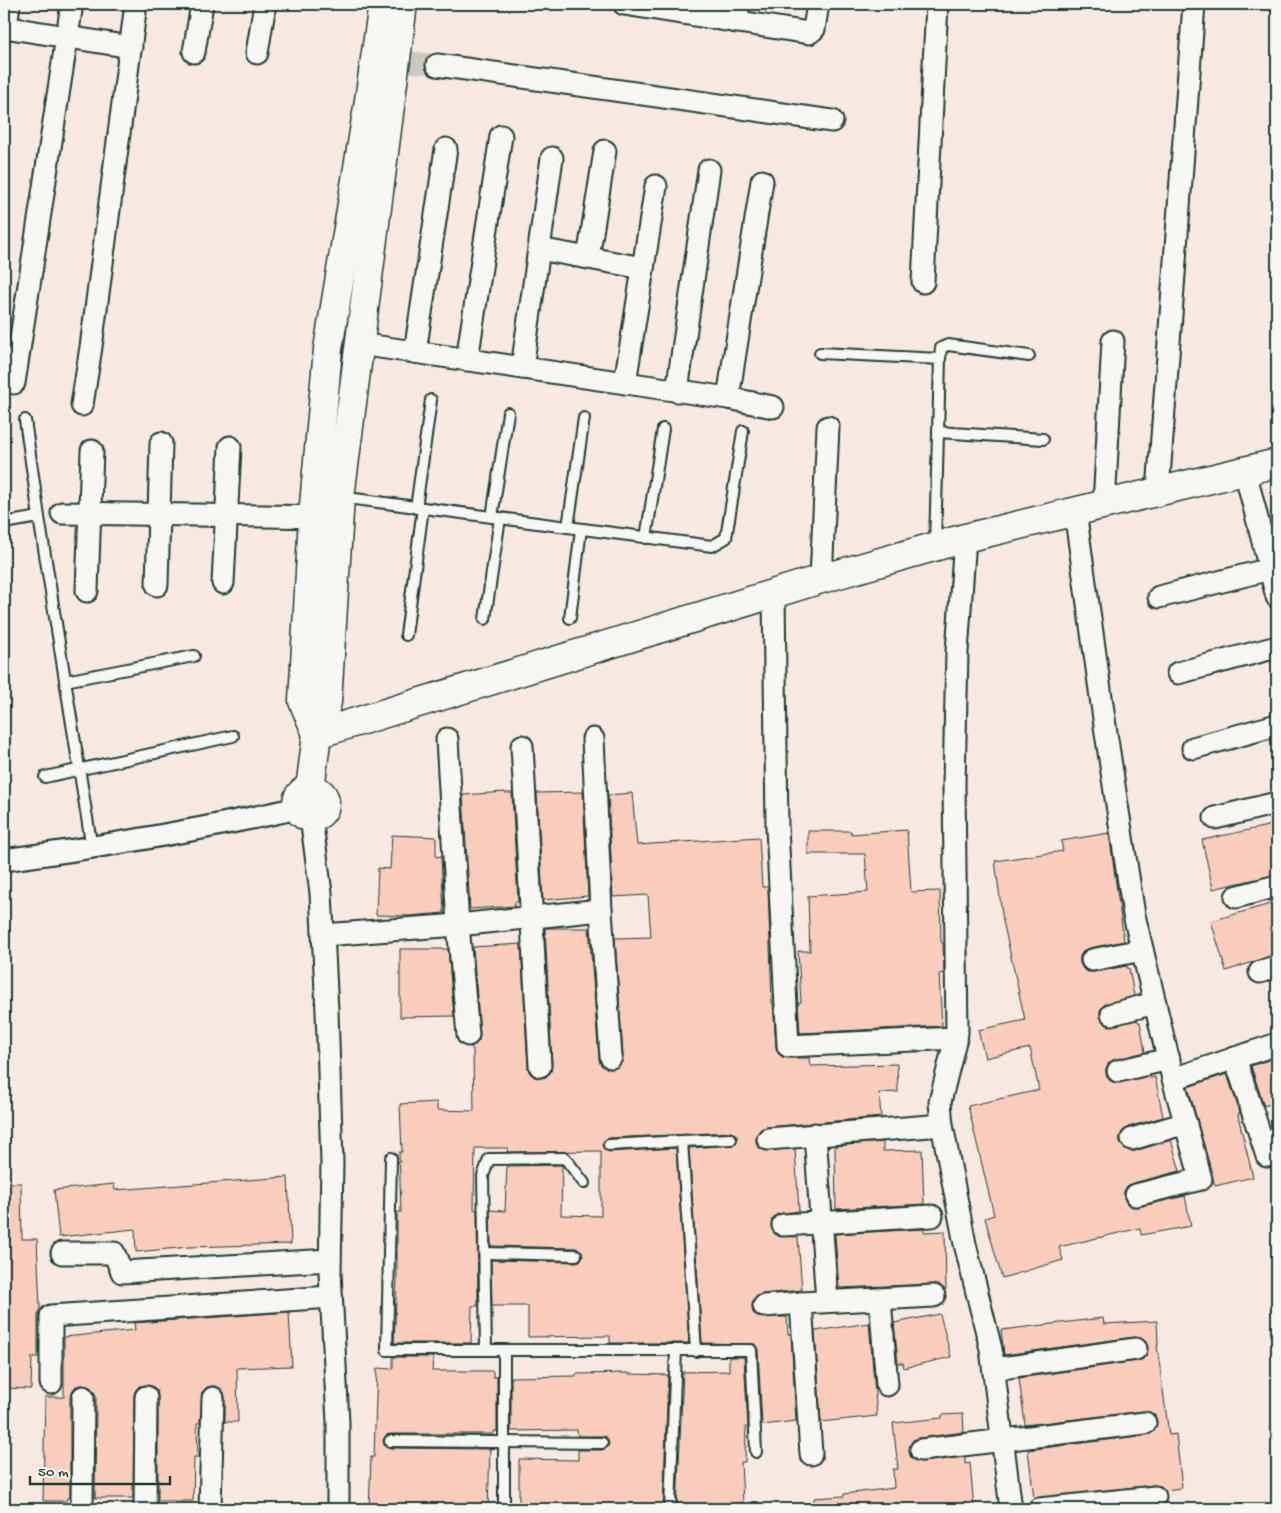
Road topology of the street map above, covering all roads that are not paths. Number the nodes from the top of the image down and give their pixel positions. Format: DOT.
graph roads {
  1 [pos="9,4"];
  2 [pos="72,4"];
  3 [pos="136,4"];
  4 [pos="202,4"];
  5 [pos="265,4"];
  6 [pos="383,4"];
  7 [pos="403,4"];
  8 [pos="624,4"];
  9 [pos="818,4"];
  10 [pos="937,4"];
  11 [pos="1194,4"];
  12 [pos="655,6"];
  13 [pos="738,13"];
  14 [pos="5,27"];
  15 [pos="66,37"];
  16 [pos="131,47"];
  17 [pos="194,52"];
  18 [pos="257,53"];
  19 [pos="394,60"];
  20 [pos="437,65"];
  21 [pos="832,121"];
  22 [pos="501,136"];
  23 [pos="446,149"];
  24 [pos="606,151"];
  25 [pos="552,158"];
  26 [pos="709,170"];
  27 [pos="762,181"];
  28 [pos="656,186"];
  29 [pos="539,249"];
  30 [pos="588,258"];
  31 [pos="643,268"];
  32 [pos="923,282"];
  33 [pos="1113,341"];
  34 [pos="359,344"];
  35 [pos="415,352"];
  36 [pos="820,353"];
  37 [pos="1029,356"];
  38 [pos="940,359"];
  39 [pos="467,360"];
  40 [pos="522,368"];
  41 [pos="14,383"];
  42 [pos="625,383"];
  43 [pos="677,391"];
  44 [pos="728,398"];
  45 [pos="431,400"];
  46 [pos="82,405"];
  47 [pos="773,406"];
  48 [pos="508,413"];
  49 [pos="584,418"];
  50 [pos="25,420"];
  51 [pos="828,427"];
  52 [pos="663,429"];
  53 [pos="743,431"];
  54 [pos="938,432"];
  55 [pos="1043,439"];
  56 [pos="161,443"];
  57 [pos="230,447"];
  58 [pos="92,451"];
  59 [pos="1277,463"];
  60 [pos="1245,471"];
  61 [pos="1158,492"];
  62 [pos="327,502"];
  63 [pos="1104,505"];
  64 [pos="420,508"];
  65 [pos="1075,511"];
  66 [pos="62,513"];
  67 [pos="91,513"];
  68 [pos="158,515"];
  69 [pos="226,515"];
  70 [pos="39,517"];
  71 [pos="496,518"];
  72 [pos="4,523"];
  73 [pos="568,527"];
  74 [pos="581,529"];
  75 [pos="1270,537"];
  76 [pos="646,538"];
  77 [pos="965,538"];
  78 [pos="935,546"];
  79 [pos="1270,569"];
  80 [pos="821,580"];
  81 [pos="223,583"];
  82 [pos="157,585"];
  83 [pos="87,591"];
  84 [pos="774,595"];
  85 [pos="1277,597"];
  86 [pos="1159,598"];
  87 [pos="570,618"];
  88 [pos="485,620"];
  89 [pos="406,635"];
  90 [pos="1277,647"];
  91 [pos="194,656"];
  92 [pos="1178,673"];
  93 [pos="65,681"];
  94 [pos="1277,725"];
  95 [pos="317,734"];
  96 [pos="233,736"];
  97 [pos="447,739"];
  98 [pos="593,739"];
  99 [pos="522,746"];
  100 [pos="1194,748"];
  101 [pos="79,769"];
  102 [pos="45,777"];
  103 [pos="1277,804"];
  104 [pos="306,805"];
  105 [pos="1215,818"];
  106 [pos="92,848"];
  107 [pos="4,860"];
  108 [pos="1277,886"];
  109 [pos="1236,897"];
  110 [pos="601,910"];
  111 [pos="533,917"];
  112 [pos="458,925"];
  113 [pos="323,935"];
  114 [pos="1142,950"];
  115 [pos="1092,960"];
  116 [pos="1155,1003"];
  117 [pos="1112,1014"];
  118 [pos="468,1035"];
  119 [pos="956,1038"];
  120 [pos="1277,1044"];
  121 [pos="612,1057"];
  122 [pos="1235,1058"];
  123 [pos="540,1066"];
  124 [pos="1171,1069"];
  125 [pos="1118,1071"];
  126 [pos="1186,1123"];
  127 [pos="942,1125"];
  128 [pos="814,1134"];
  129 [pos="731,1139"];
  130 [pos="768,1139"];
  131 [pos="1132,1139"];
  132 [pos="682,1140"];
  133 [pos="609,1146"];
  134 [pos="1267,1156"];
  135 [pos="391,1158"];
  136 [pos="584,1183"];
  137 [pos="1136,1195"];
  138 [pos="932,1216"];
  139 [pos="821,1224"];
  140 [pos="783,1225"];
  141 [pos="62,1253"];
  142 [pos="485,1253"];
  143 [pos="576,1255"];
  144 [pos="330,1260"];
  145 [pos="934,1296"];
  146 [pos="331,1297"];
  147 [pos="880,1299"];
  148 [pos="827,1301"];
  149 [pos="801,1303"];
  150 [pos="764,1306"];
  151 [pos="1136,1349"];
  152 [pos="486,1350"];
  153 [pos="504,1350"];
  154 [pos="676,1350"];
  155 [pos="696,1351"];
  156 [pos="994,1369"];
  157 [pos="51,1383"];
  158 [pos="886,1385"];
  159 [pos="83,1396"];
  160 [pos="146,1396"];
  161 [pos="213,1398"];
  162 [pos="1145,1423"];
  163 [pos="1002,1440"];
  164 [pos="390,1441"];
  165 [pos="504,1441"];
  166 [pos="602,1443"];
  167 [pos="921,1450"];
  168 [pos="756,1452"];
  169 [pos="811,1454"];
  170 [pos="1155,1497"];
  171 [pos="82,1509"];
  172 [pos="145,1509"];
  173 [pos="210,1509"];
  174 [pos="338,1509"];
  175 [pos="504,1509"];
  176 [pos="670,1509"];
  177 [pos="1011,1509"];
  178 [pos="1039,1509"];
  1 -- 14 [label="street"];
  2 -- 15 [label="street"];
  3 -- 16 [label="street"];
  4 -- 17 [label="street"];
  5 -- 18 [label="street"];
  6 -- 19 [label="street"];
  7 -- 19 [label="street"];
  8 -- 12 [label="street"];
  9 -- 13 [label="street"];
  10 -- 32 [label="street"];
  11 -- 61 [label="street"];
  12 -- 13 [label="street"];
  14 -- 15 [label="street"];
  15 -- 16 [label="street"];
  15 -- 41 [label="street"];
  16 -- 46 [label="street"];
  19 -- 34 [label="street"];
  19 -- 62 [label="street"];
  20 -- 21 [label="street"];
  22 -- 39 [label="street"];
  23 -- 35 [label="street"];
  24 -- 30 [label="street"];
  25 -- 29 [label="street"];
  26 -- 43 [label="street"];
  27 -- 44 [label="street"];
  28 -- 31 [label="street"];
  29 -- 30 [label="street"];
  29 -- 40 [label="street"];
  30 -- 31 [label="street"];
  31 -- 42 [label="street"];
  33 -- 63 [label="street"];
  34 -- 35 [label="street"];
  34 -- 62 [label="street"];
  35 -- 39 [label="street"];
  36 -- 38 [label="lane"];
  37 -- 38 [label="lane"];
  38 -- 54 [label="lane"];
  39 -- 40 [label="street"];
  40 -- 42 [label="street"];
  42 -- 43 [label="street"];
  43 -- 44 [label="street"];
  44 -- 47 [label="street"];
  45 -- 64 [label="lane"];
  48 -- 71 [label="lane"];
  49 -- 73 [label="lane"];
  50 -- 70 [label="lane"];
  51 -- 80 [label="street"];
  52 -- 76 [label="lane"];
  53 -- 76 [label="lane"];
  54 -- 55 [label="lane"];
  54 -- 78 [label="lane"];
  56 -- 68 [label="street"];
  57 -- 69 [label="street"];
  58 -- 67 [label="street"];
  59 -- 60 [label="street"];
  60 -- 61 [label="street"];
  60 -- 75 [label="street"];
  61 -- 63 [label="street"];
  62 -- 64 [label="lane"];
  62 -- 69 [label="street"];
  62 -- 95 [label="street"];
  63 -- 65 [label="street"];
  64 -- 71 [label="lane"];
  64 -- 89 [label="lane"];
  65 -- 77 [label="street"];
  65 -- 114 [label="street"];
  66 -- 67 [label="street"];
  67 -- 68 [label="street"];
  67 -- 83 [label="street"];
  68 -- 69 [label="street"];
  68 -- 82 [label="street"];
  69 -- 81 [label="street"];
  70 -- 72 [label="lane"];
  70 -- 93 [label="lane"];
  71 -- 73 [label="lane"];
  71 -- 88 [label="lane"];
  73 -- 74 [label="lane"];
  74 -- 76 [label="lane"];
  74 -- 87 [label="lane"];
  75 -- 79 [label="street"];
  77 -- 78 [label="street"];
  77 -- 119 [label="street"];
  78 -- 80 [label="street"];
  79 -- 85 [label="street"];
  79 -- 86 [label="street"];
  80 -- 84 [label="street"];
  84 -- 95 [label="street"];
  84 -- 119 [label="street"];
  90 -- 92 [label="street"];
  91 -- 93 [label="lane"];
  93 -- 101 [label="lane"];
  94 -- 100 [label="street"];
  95 -- 104 [label="street"];
  96 -- 101 [label="lane"];
  97 -- 112 [label="street"];
  98 -- 110 [label="street"];
  99 -- 111 [label="street"];
  101 -- 102 [label="lane"];
  101 -- 106 [label="lane"];
  103 -- 105 [label="street"];
  104 -- 106 [label="street"];
  104 -- 113 [label="street"];
  106 -- 107 [label="street"];
  108 -- 109 [label="street"];
  110 -- 111 [label="street"];
  110 -- 121 [label="street"];
  111 -- 112 [label="street"];
  111 -- 123 [label="street"];
  112 -- 113 [label="street"];
  112 -- 118 [label="street"];
  113 -- 144 [label="street"];
  114 -- 115 [label="street"];
  114 -- 116 [label="street"];
  116 -- 117 [label="street"];
  116 -- 124 [label="street"];
  119 -- 127 [label="street"];
  120 -- 122 [label="street"];
  122 -- 124 [label="street"];
  122 -- 134 [label="street"];
  124 -- 125 [label="street"];
  124 -- 126 [label="street"];
  126 -- 131 [label="street"];
  126 -- 137 [label="street"];
  127 -- 128 [label="street"];
  127 -- 156 [label="street"];
  128 -- 130 [label="street"];
  128 -- 139 [label="street"];
  129 -- 132 [label="lane"];
  132 -- 133 [label="lane"];
  132 -- 155 [label="lane"];
  135 -- 152 [label="lane"];
  136 -- 142 [label="lane"];
  138 -- 139 [label="street"];
  139 -- 140 [label="street"];
  139 -- 148 [label="street"];
  141 -- 144 [label="street"];
  142 -- 143 [label="lane"];
  142 -- 152 [label="lane"];
  144 -- 146 [label="street"];
  145 -- 147 [label="street"];
  146 -- 157 [label="street"];
  146 -- 174 [label="street"];
  147 -- 148 [label="street"];
  147 -- 158 [label="street"];
  148 -- 149 [label="street"];
  149 -- 150 [label="street"];
  149 -- 169 [label="street"];
  151 -- 156 [label="street"];
  152 -- 153 [label="lane"];
  153 -- 154 [label="lane"];
  153 -- 165 [label="lane"];
  154 -- 155 [label="lane"];
  154 -- 176 [label="lane"];
  155 -- 168 [label="lane"];
  156 -- 163 [label="street"];
  159 -- 171 [label="street"];
  160 -- 172 [label="street"];
  161 -- 173 [label="street"];
  162 -- 163 [label="street"];
  163 -- 167 [label="street"];
  163 -- 177 [label="street"];
  164 -- 165 [label="lane"];
  165 -- 166 [label="lane"];
  165 -- 175 [label="lane"];
  170 -- 178 [label="street"];
}
